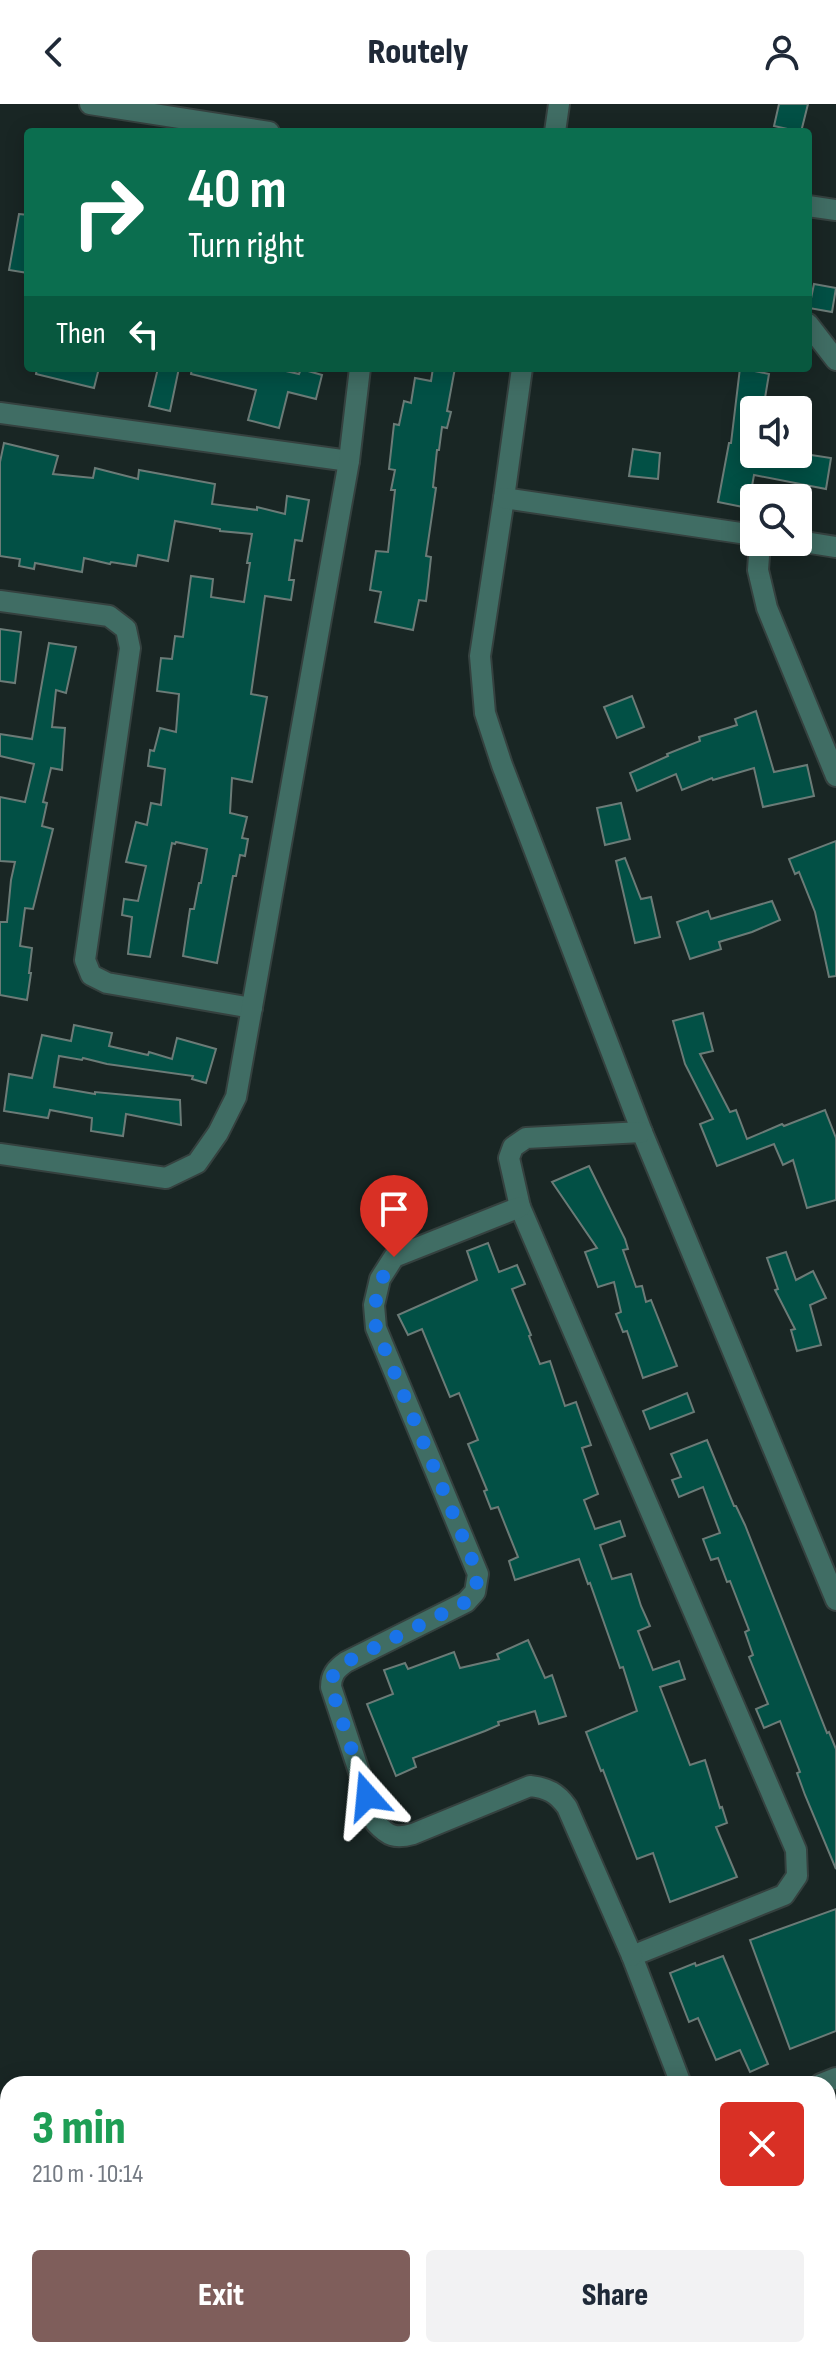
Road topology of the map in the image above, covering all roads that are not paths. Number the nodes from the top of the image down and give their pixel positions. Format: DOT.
graph roads {
  1 [pos="90,104"];
  2 [pos="559,104"];
  3 [pos="243,128"];
  4 [pos="556,128"];
  5 [pos="812,207"];
  6 [pos="836,210"];
  7 [pos="812,329"];
  8 [pos="836,360"];
  9 [pos="360,372"];
  10 [pos="521,372"];
  11 [pos="0,413"];
  12 [pos="349,461"];
  13 [pos="504,498"];
  14 [pos="740,533"];
  15 [pos="812,543"];
  16 [pos="836,547"];
  17 [pos="759,556"];
  18 [pos="0,601"];
  19 [pos="836,776"];
  20 [pos="252,1008"];
  21 [pos="642,1132"];
  22 [pos="0,1154"];
  23 [pos="520,1207"];
  24 [pos="836,1600"];
  25 [pos="632,1956"];
  26 [pos="678,2076"];
  1 -- 3 [label="street"];
  2 -- 4 [label="street"];
  5 -- 6 [label="street"];
  7 -- 8 [label="street"];
  9 -- 12 [label="street"];
  10 -- 13 [label="street"];
  11 -- 12 [label="street"];
  12 -- 20 [label="street"];
  13 -- 14 [label="street"];
  13 -- 21 [label="street"];
  15 -- 16 [label="street"];
  17 -- 19 [label="street"];
  18 -- 20 [label="street"];
  20 -- 22 [label="street"];
  21 -- 23 [label="street"];
  21 -- 24 [label="street"];
  23 -- 25 [label="street"];
  23 -- 25 [label="street"];
  25 -- 26 [label="street"];
}
